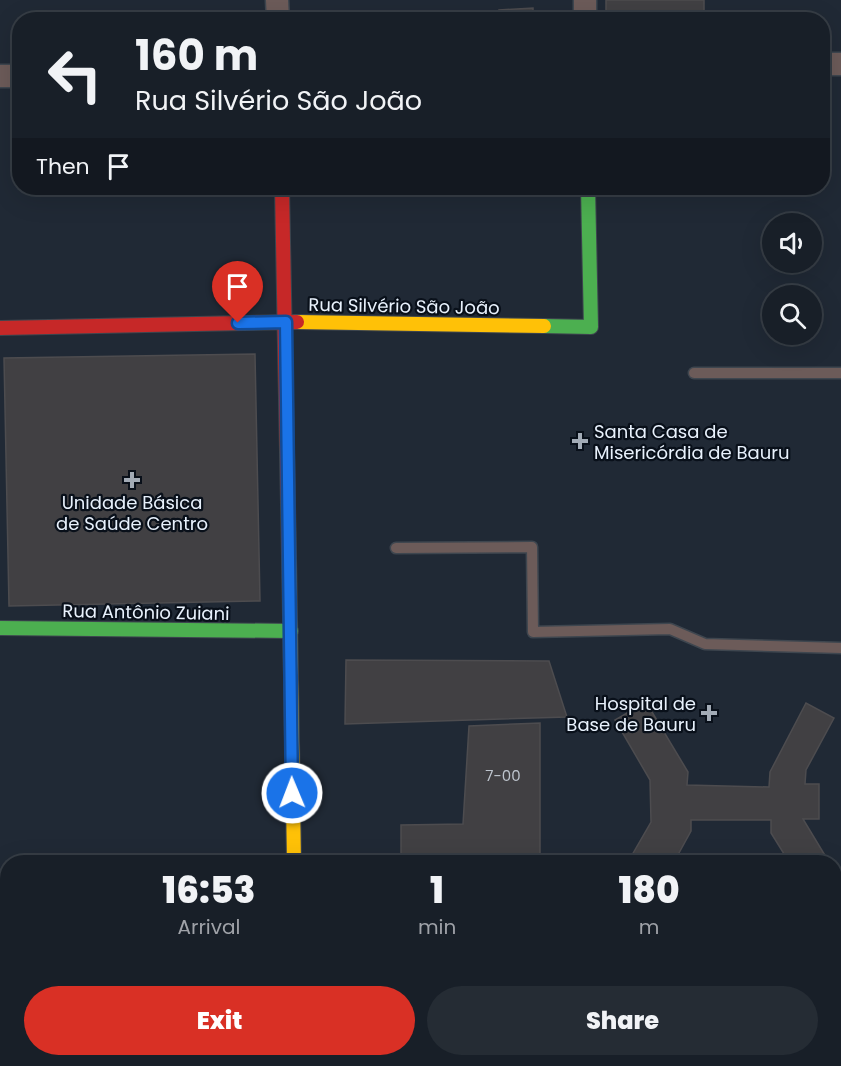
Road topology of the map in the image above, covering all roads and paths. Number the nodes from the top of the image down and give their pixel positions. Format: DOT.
graph roads {
  1 [pos="282,195"];
  2 [pos="588,195"];
  3 [pos="286,322"];
  4 [pos="0,328"];
  5 [pos="694,373"];
  6 [pos="841,373"];
  7 [pos="396,548"];
  8 [pos="0,628"];
  9 [pos="291,631"];
  10 [pos="841,648"];
  11 [pos="294,855"];
  1 -- 3 [label="street"];
  2 -- 3 [label="street, Rua Silvério São João"];
  3 -- 4 [label="street, Rua Silvério São João"];
  3 -- 9 [label="street"];
  5 -- 6 [label="lane"];
  7 -- 10 [label="lane"];
  8 -- 9 [label="street, Rua Antônio Zuiani"];
  9 -- 11 [label="street"];
}
